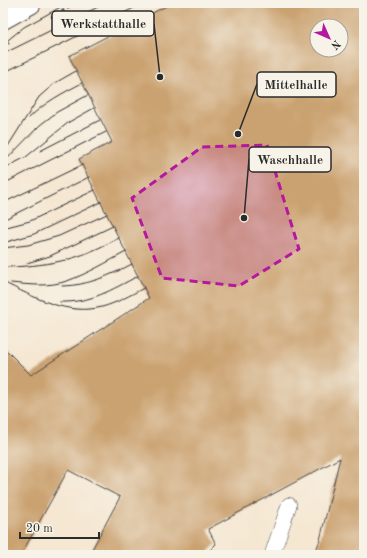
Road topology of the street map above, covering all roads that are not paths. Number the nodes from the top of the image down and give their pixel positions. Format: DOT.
graph roads {
  1 [pos="30,3"];
  2 [pos="3,18"];
  3 [pos="289,505"];
  4 [pos="272,555"];
  1 -- 2 [label="street"];
  3 -- 4 [label="lane"];
}
